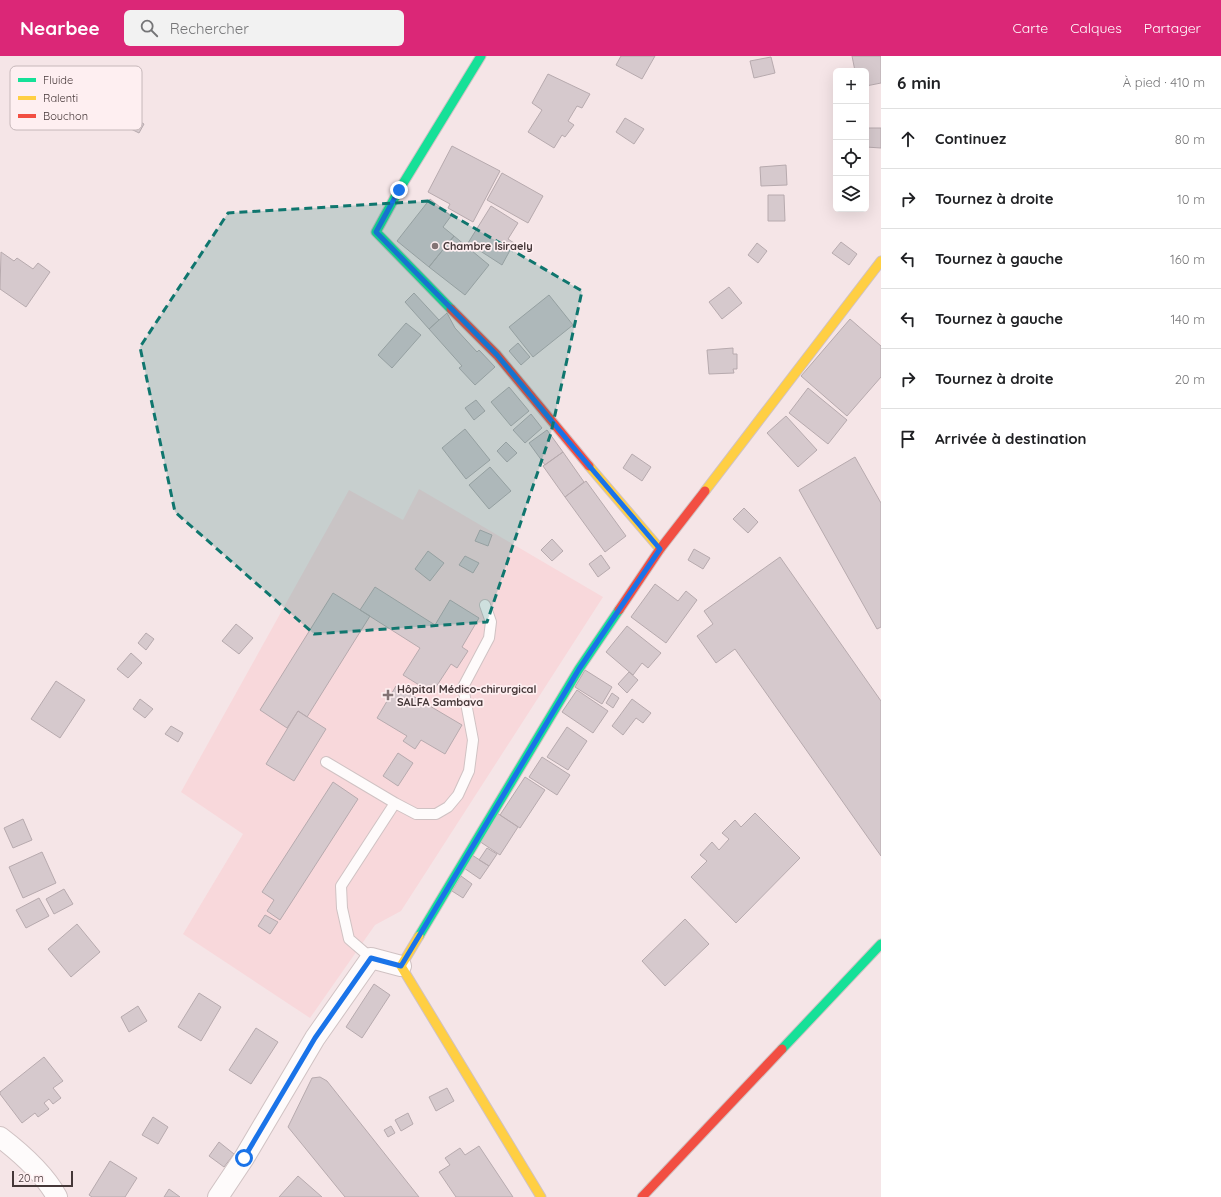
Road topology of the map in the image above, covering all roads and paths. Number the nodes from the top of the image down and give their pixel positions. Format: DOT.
graph roads {
  1 [pos="482,56"];
  2 [pos="881,261"];
  3 [pos="660,549"];
  4 [pos="486,605"];
  5 [pos="326,762"];
  6 [pos="395,803"];
  7 [pos="881,944"];
  8 [pos="371,958"];
  9 [pos="401,966"];
  10 [pos="0,1136"];
  11 [pos="57,1197"];
  12 [pos="218,1197"];
  13 [pos="540,1197"];
  14 [pos="642,1197"];
  1 -- 3 [label="street"];
  2 -- 3 [label="street"];
  3 -- 9 [label="street"];
  4 -- 6 [label="lane"];
  5 -- 6 [label="lane"];
  6 -- 8 [label="lane"];
  7 -- 14 [label="street"];
  8 -- 9 [label="street"];
  8 -- 12 [label="street"];
  9 -- 13 [label="street"];
  10 -- 11 [label="street"];
}
